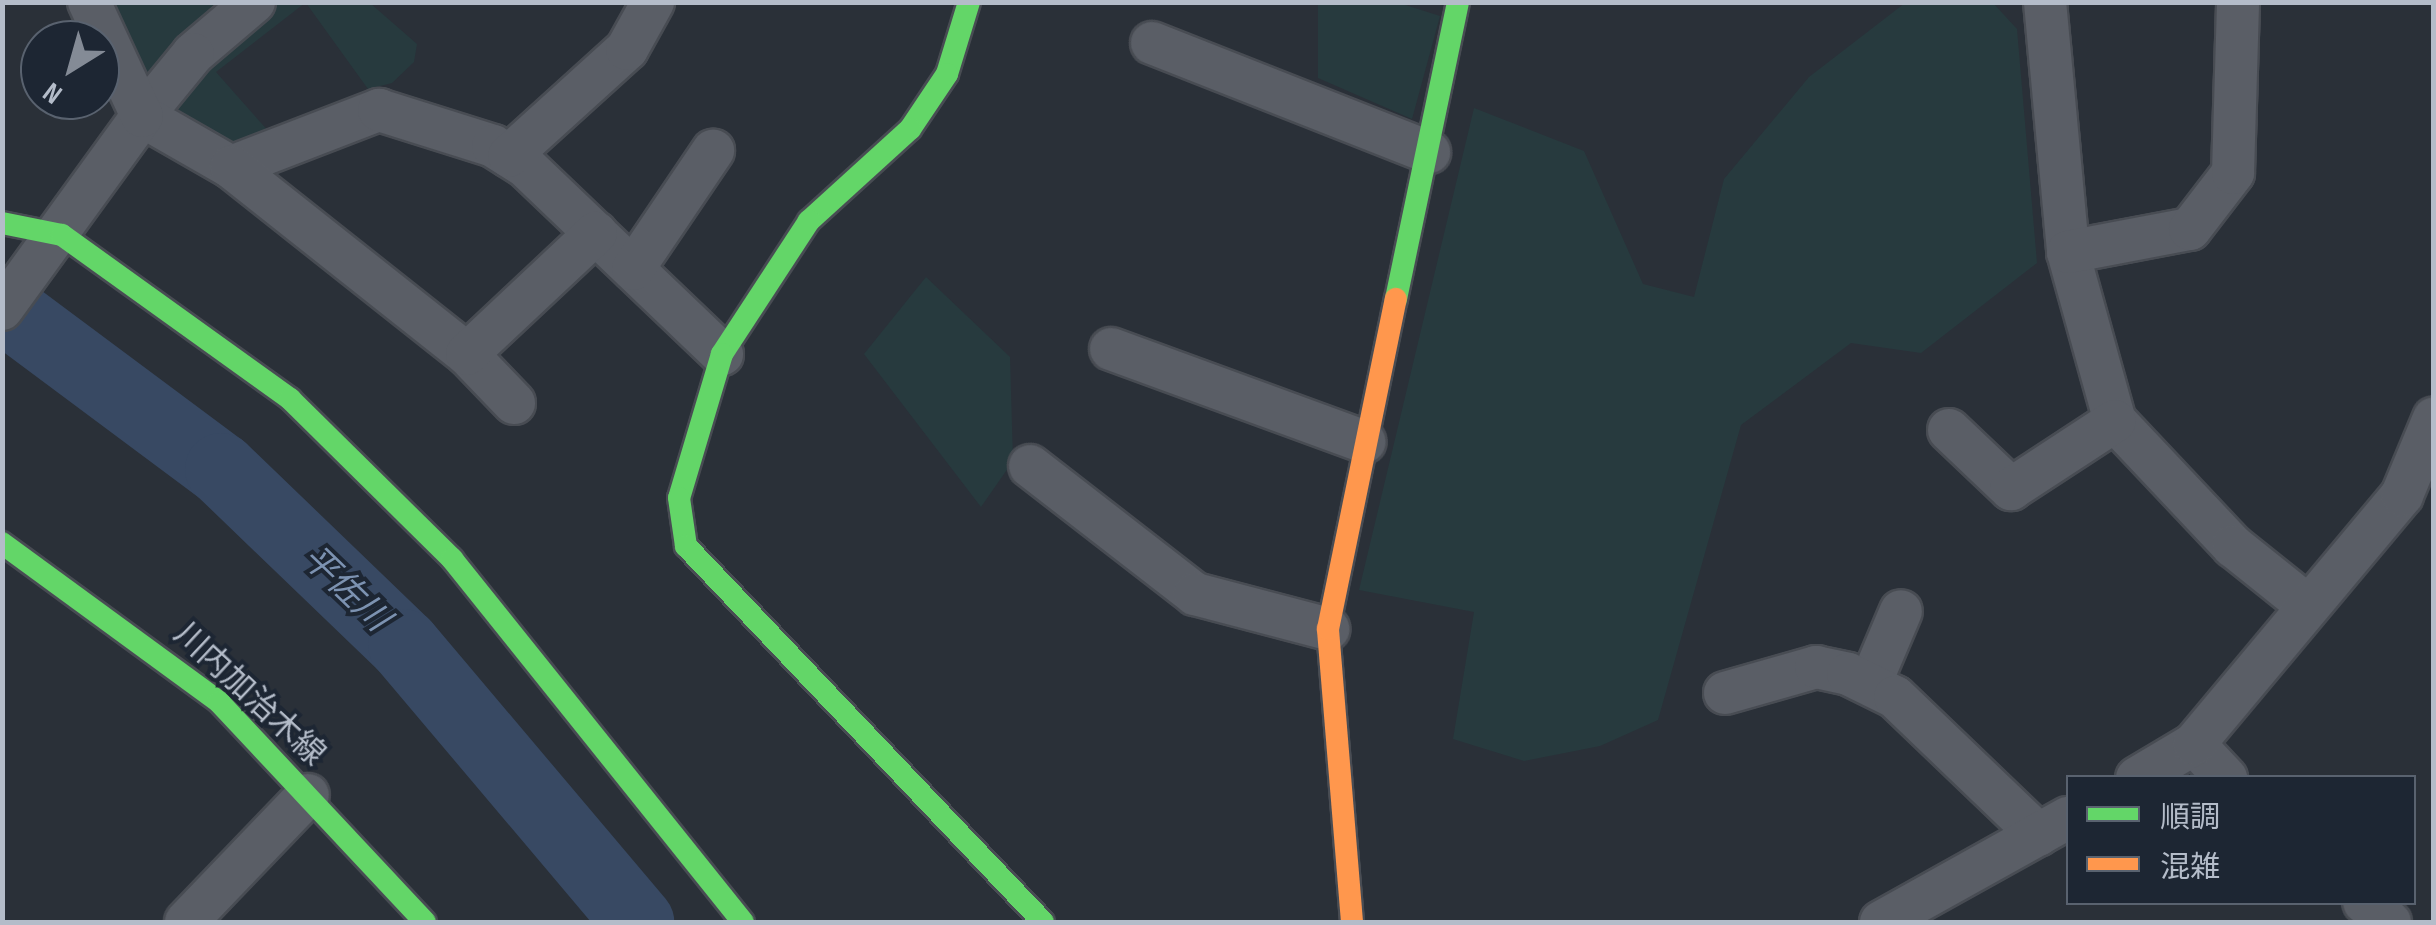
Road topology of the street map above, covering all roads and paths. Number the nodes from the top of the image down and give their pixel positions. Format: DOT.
graph roads {
  1 [pos="89,2"];
  2 [pos="254,2"];
  3 [pos="653,2"];
  4 [pos="969,2"];
  5 [pos="1458,2"];
  6 [pos="2044,2"];
  7 [pos="2238,2"];
  8 [pos="1152,43"];
  9 [pos="142,116"];
  10 [pos="713,151"];
  11 [pos="1429,152"];
  12 [pos="510,156"];
  13 [pos="231,167"];
  14 [pos="2,223"];
  15 [pos="596,234"];
  16 [pos="55,245"];
  17 [pos="2068,252"];
  18 [pos="633,269"];
  19 [pos="2,309"];
  20 [pos="1111,349"];
  21 [pos="468,354"];
  22 [pos="722,354"];
  23 [pos="514,403"];
  24 [pos="2434,418"];
  25 [pos="2115,421"];
  26 [pos="1949,430"];
  27 [pos="1365,442"];
  28 [pos="1030,466"];
  29 [pos="2,543"];
  30 [pos="2308,606"];
  31 [pos="1901,611"];
  32 [pos="1328,629"];
  33 [pos="1870,684"];
  34 [pos="1726,693"];
  35 [pos="2194,744"];
  36 [pos="2142,775"];
  37 [pos="2223,775"];
  38 [pos="308,795"];
  39 [pos="2054,826"];
  40 [pos="2368,905"];
  41 [pos="186,922"];
  42 [pos="425,922"];
  43 [pos="743,922"];
  44 [pos="1043,922"];
  45 [pos="1352,922"];
  46 [pos="1882,922"];
  47 [pos="2390,922"];
  1 -- 9 [label="street"];
  2 -- 9 [label="street"];
  3 -- 12 [label="street"];
  4 -- 22 [label="street"];
  5 -- 11 [label="street"];
  6 -- 17 [label="street"];
  7 -- 17 [label="street"];
  8 -- 11 [label="street"];
  9 -- 13 [label="street"];
  9 -- 16 [label="street"];
  10 -- 18 [label="street"];
  11 -- 27 [label="street"];
  12 -- 13 [label="street"];
  12 -- 15 [label="street"];
  13 -- 21 [label="street"];
  14 -- 16 [label="street"];
  15 -- 18 [label="street"];
  15 -- 21 [label="street"];
  16 -- 19 [label="street"];
  16 -- 43 [label="street"];
  17 -- 25 [label="street"];
  18 -- 22 [label="street"];
  20 -- 27 [label="street"];
  21 -- 23 [label="street"];
  22 -- 44 [label="street"];
  24 -- 30 [label="street"];
  25 -- 26 [label="street"];
  25 -- 30 [label="street"];
  27 -- 32 [label="street"];
  28 -- 32 [label="street"];
  29 -- 38 [label="street, 川内加治木線"];
  30 -- 35 [label="street"];
  31 -- 33 [label="street"];
  32 -- 45 [label="street"];
  33 -- 34 [label="street"];
  33 -- 39 [label="street"];
  35 -- 36 [label="street"];
  35 -- 37 [label="street"];
  38 -- 41 [label="street"];
  38 -- 42 [label="street, 川内加治木線"];
  39 -- 46 [label="street"];
  40 -- 47 [label="street"];
}
